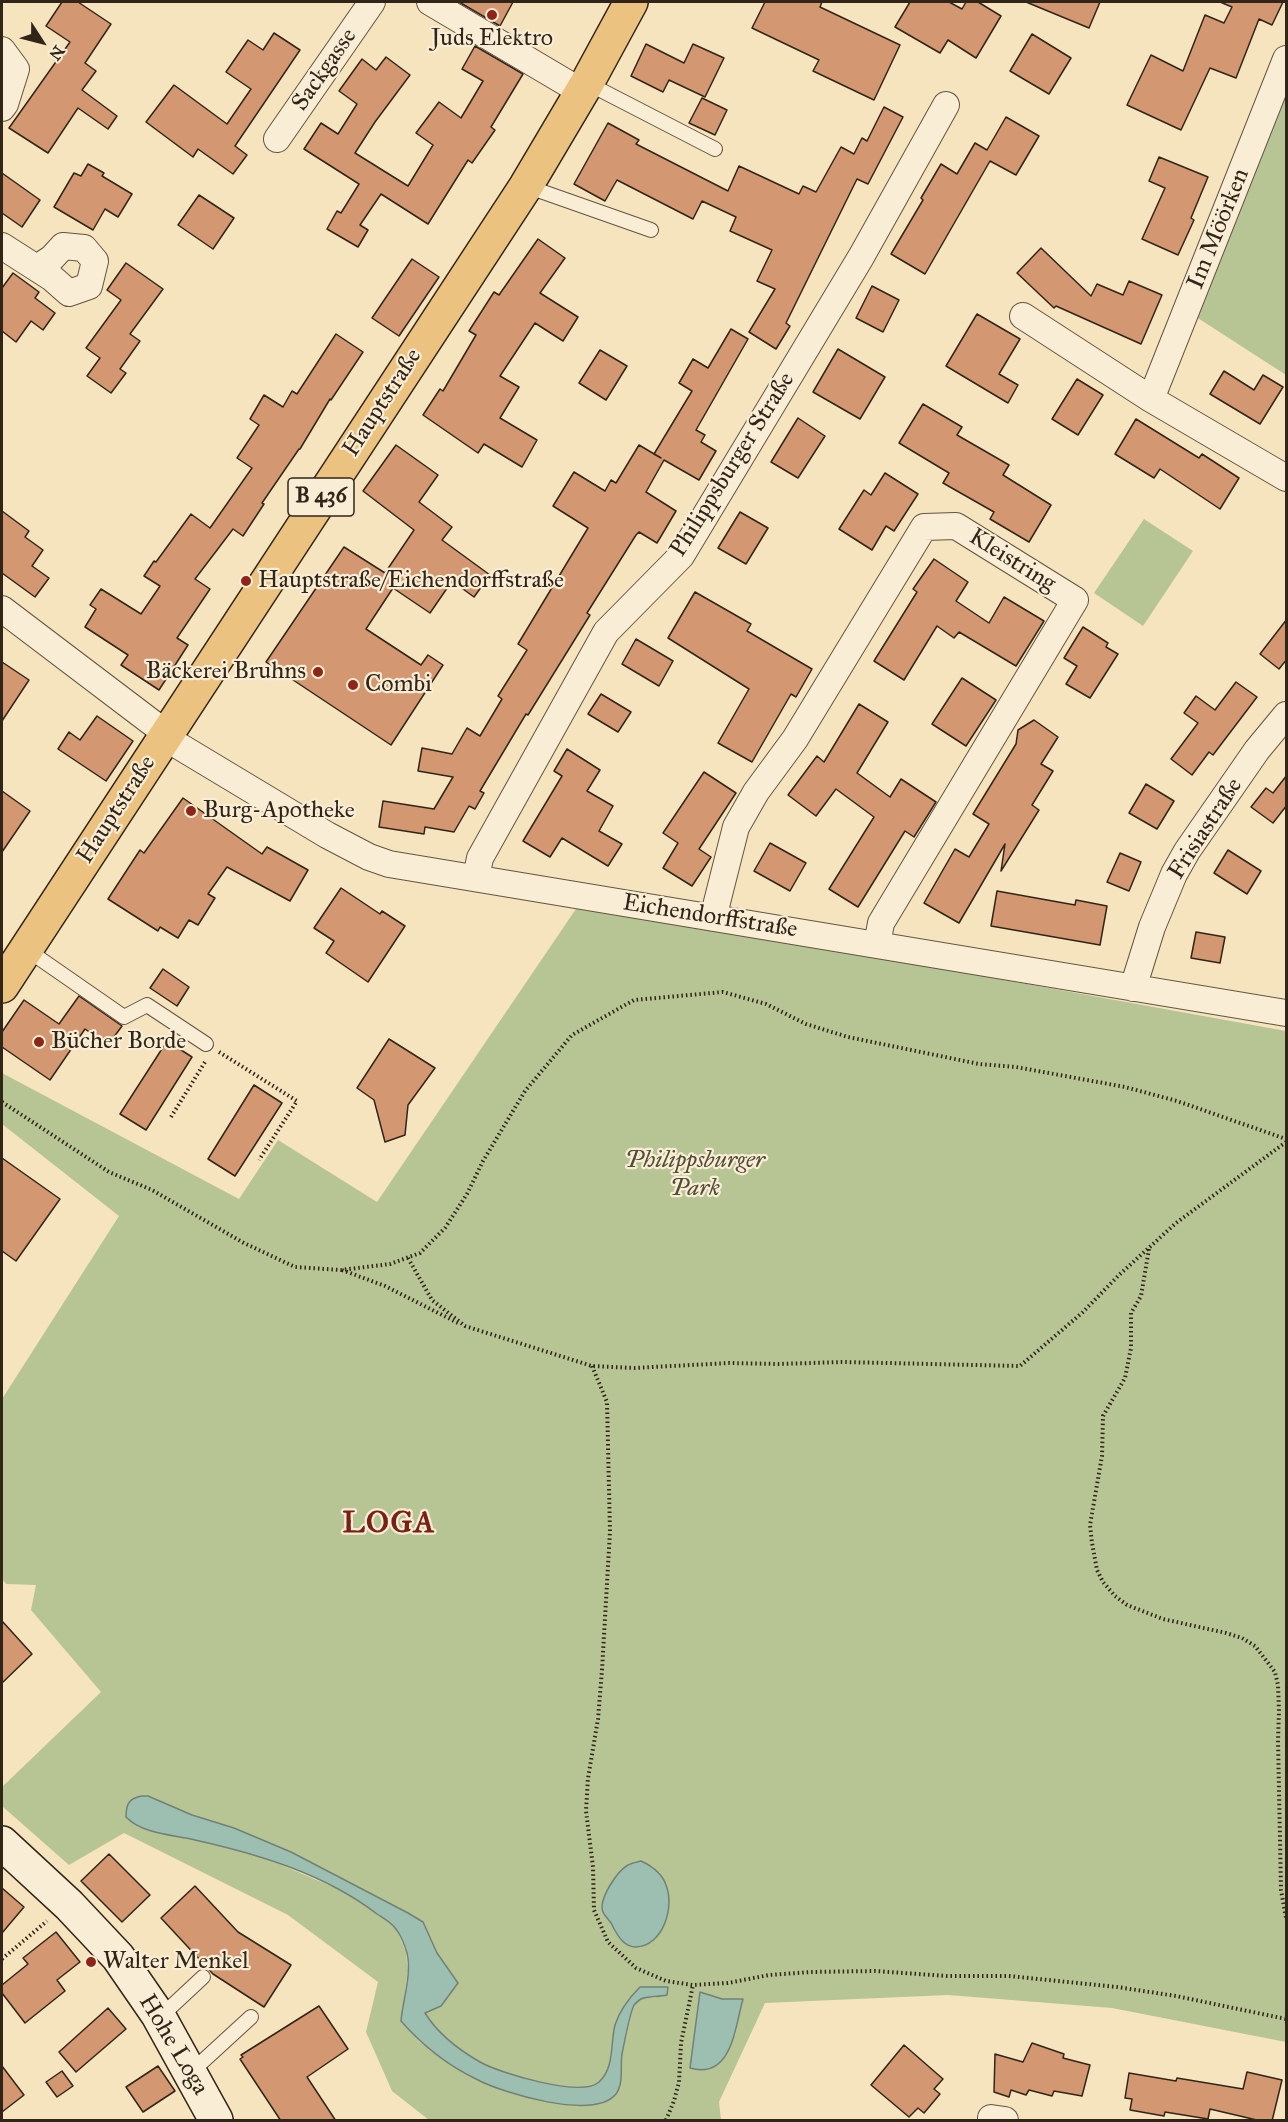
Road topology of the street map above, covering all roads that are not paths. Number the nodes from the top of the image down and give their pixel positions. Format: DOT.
graph roads {
  1 [pos="372,2"];
  2 [pos="430,2"];
  3 [pos="631,2"];
  4 [pos="2,50"];
  5 [pos="1287,59"];
  6 [pos="584,88"];
  7 [pos="946,105"];
  8 [pos="2,108"];
  9 [pos="277,139"];
  10 [pos="715,149"];
  11 [pos="526,186"];
  12 [pos="651,230"];
  13 [pos="2,246"];
  14 [pos="37,268"];
  15 [pos="1023,316"];
  16 [pos="1151,399"];
  17 [pos="1287,478"];
  18 [pos="2,609"];
  19 [pos="1287,715"];
  20 [pos="164,737"];
  21 [pos="476,878"];
  22 [pos="713,918"];
  23 [pos="877,945"];
  24 [pos="26,949"];
  25 [pos="2,986"];
  26 [pos="1133,988"];
  27 [pos="1287,1013"];
  28 [pos="209,1046"];
  29 [pos="2,1843"];
  30 [pos="203,1977"];
  31 [pos="251,2017"];
  32 [pos="159,2018"];
  33 [pos="190,2072"];
  34 [pos="216,2121"];
  1 -- 9 [label="street, Sackgasse"];
  2 -- 6 [label="street"];
  3 -- 6 [label="main road, Hauptstraße / B 436"];
  4 -- 8 [label="street"];
  5 -- 16 [label="street, Im Möörken"];
  6 -- 10 [label="lane"];
  6 -- 11 [label="main road, Hauptstraße / B 436"];
  7 -- 21 [label="street, Philippsburger Straße"];
  11 -- 12 [label="lane"];
  11 -- 20 [label="main road, Hauptstraße / B 436"];
  13 -- 14 [label="street"];
  15 -- 16 [label="street"];
  16 -- 17 [label="street"];
  18 -- 20 [label="street, Eichendorffstraße"];
  19 -- 26 [label="street, Frisiastraße"];
  20 -- 21 [label="street, Eichendorffstraße"];
  20 -- 24 [label="main road, Hauptstraße / B 436"];
  21 -- 22 [label="street, Eichendorffstraße"];
  22 -- 23 [label="street, Eichendorffstraße"];
  22 -- 23 [label="street, Kleistring"];
  23 -- 26 [label="street, Eichendorffstraße"];
  24 -- 25 [label="main road, Hauptstraße / B 436"];
  24 -- 28 [label="lane"];
  26 -- 27 [label="street, Eichendorffstraße"];
  29 -- 32 [label="street, Hohe Loga"];
  30 -- 32 [label="lane"];
  31 -- 33 [label="lane"];
  32 -- 33 [label="street, Hohe Loga"];
  33 -- 34 [label="street, Hohe Loga"];
}
